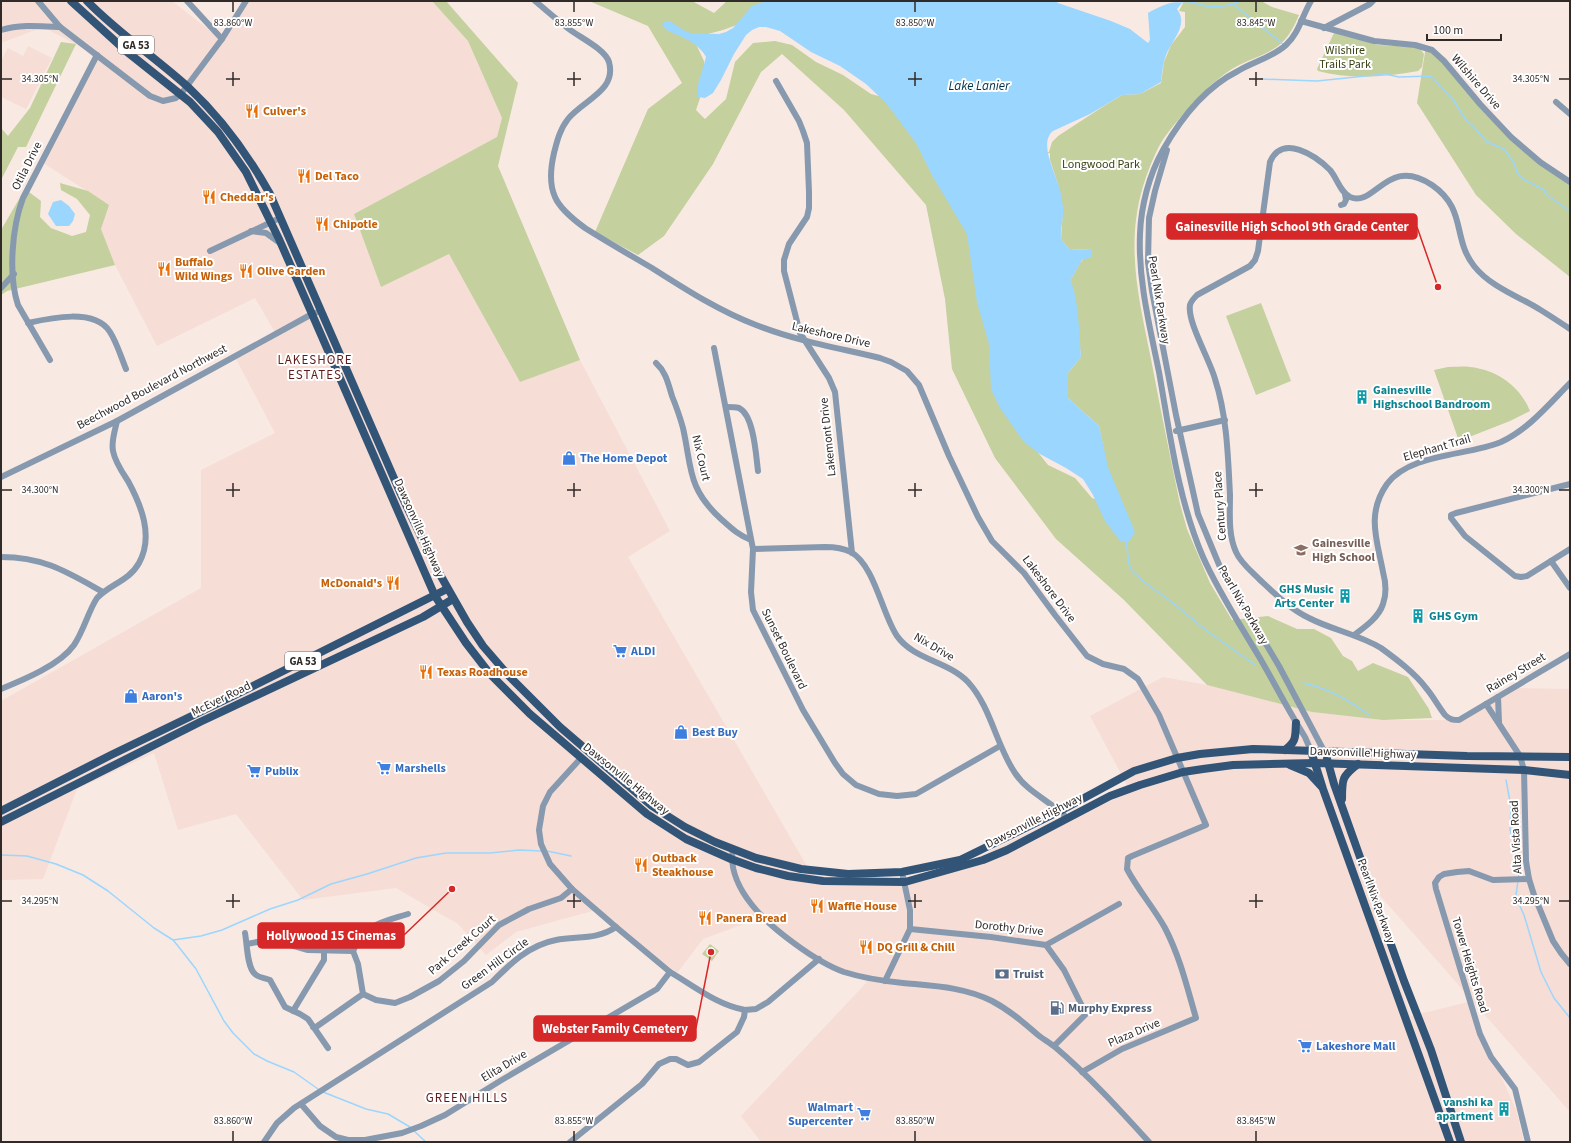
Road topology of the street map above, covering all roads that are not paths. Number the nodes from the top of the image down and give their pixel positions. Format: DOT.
graph roads {
  1 [pos="38,1"];
  2 [pos="72,1"];
  3 [pos="87,1"];
  4 [pos="188,1"];
  5 [pos="246,1"];
  6 [pos="535,1"];
  7 [pos="1311,1"];
  8 [pos="1373,1"];
  9 [pos="1301,21"];
  10 [pos="60,27"];
  11 [pos="1324,28"];
  12 [pos="1,30"];
  13 [pos="222,39"];
  14 [pos="97,55"];
  15 [pos="776,81"];
  16 [pos="188,87"];
  17 [pos="181,94"];
  18 [pos="1556,102"];
  19 [pos="1570,114"];
  20 [pos="1170,139"];
  21 [pos="1570,182"];
  22 [pos="1346,194"];
  23 [pos="1341,205"];
  24 [pos="280,218"];
  25 [pos="270,222"];
  26 [pos="250,231"];
  27 [pos="281,244"];
  28 [pos="210,251"];
  29 [pos="14,274"];
  30 [pos="1,288"];
  31 [pos="321,310"];
  32 [pos="312,314"];
  33 [pos="28,323"];
  34 [pos="1570,329"];
  35 [pos="804,340"];
  36 [pos="714,348"];
  37 [pos="50,360"];
  38 [pos="656,363"];
  39 [pos="126,370"];
  40 [pos="1570,383"];
  41 [pos="363,404"];
  42 [pos="726,407"];
  43 [pos="353,409"];
  44 [pos="1225,420"];
  45 [pos="117,421"];
  46 [pos="1179,429"];
  47 [pos="1170,433"];
  48 [pos="758,471"];
  49 [pos="1,477"];
  50 [pos="1570,484"];
  51 [pos="751,540"];
  52 [pos="753,549"];
  53 [pos="1570,549"];
  54 [pos="852,553"];
  55 [pos="1,557"];
  56 [pos="1551,561"];
  57 [pos="1570,588"];
  58 [pos="447,589"];
  59 [pos="103,592"];
  60 [pos="435,596"];
  61 [pos="453,599"];
  62 [pos="441,606"];
  63 [pos="1354,635"];
  64 [pos="1570,654"];
  65 [pos="314,656"];
  66 [pos="1,689"];
  67 [pos="258,694"];
  68 [pos="1498,697"];
  69 [pos="1486,704"];
  70 [pos="1296,723"];
  71 [pos="1499,724"];
  72 [pos="1000,746"];
  73 [pos="1285,750"];
  74 [pos="1311,751"];
  75 [pos="1324,751"];
  76 [pos="1520,756"];
  77 [pos="1570,757"];
  78 [pos="581,758"];
  79 [pos="1177,758"];
  80 [pos="1285,763"];
  81 [pos="1316,763"];
  82 [pos="1329,764"];
  83 [pos="1358,764"];
  84 [pos="1524,770"];
  85 [pos="1183,772"];
  86 [pos="1570,774"];
  87 [pos="1323,789"];
  88 [pos="1342,806"];
  89 [pos="1,811"];
  90 [pos="1060,811"];
  91 [pos="1067,818"];
  92 [pos="1,822"];
  93 [pos="733,850"];
  94 [pos="731,859"];
  95 [pos="902,872"];
  96 [pos="1529,879"];
  97 [pos="905,882"];
  98 [pos="572,889"];
  99 [pos="1119,904"];
  100 [pos="408,914"];
  101 [pos="616,928"];
  102 [pos="910,929"];
  103 [pos="246,933"];
  104 [pos="247,944"];
  105 [pos="1046,945"];
  106 [pos="324,951"];
  107 [pos="352,951"];
  108 [pos="819,959"];
  109 [pos="1570,964"];
  110 [pos="670,972"];
  111 [pos="885,981"];
  112 [pos="364,994"];
  113 [pos="746,1010"];
  114 [pos="293,1011"];
  115 [pos="1196,1018"];
  116 [pos="313,1027"];
  117 [pos="1054,1046"];
  118 [pos="328,1048"];
  119 [pos="1082,1072"];
  120 [pos="301,1104"];
  121 [pos="264,1142"];
  122 [pos="570,1142"];
  123 [pos="1148,1142"];
  124 [pos="1450,1142"];
  125 [pos="1461,1142"];
  126 [pos="1528,1142"];
  1 -- 10 [label="street"];
  2 -- 17 [label="main road, Dawsonville Highway / GA 53"];
  3 -- 16 [label="main road, GA 53"];
  4 -- 13 [label="street"];
  5 -- 13 [label="street"];
  6 -- 35 [label="street, Lakeshore Drive"];
  7 -- 9 [label="street"];
  8 -- 11 [label="street"];
  9 -- 11 [label="street, Wilshire Drive"];
  9 -- 20 [label="street"];
  10 -- 12 [label="street"];
  10 -- 14 [label="street"];
  11 -- 21 [label="street, Wilshire Drive"];
  13 -- 16 [label="street"];
  14 -- 17 [label="street"];
  14 -- 29 [label="street, Otila Drive"];
  15 -- 35 [label="street, Lakemont Drive"];
  16 -- 17 [label="street"];
  16 -- 24 [label="main road, Dawsonville Highway / GA 53"];
  17 -- 25 [label="main road, Dawsonville Highway / GA 53"];
  18 -- 19 [label="street"];
  20 -- 46 [label="street, Pearl Nix Parkway"];
  20 -- 47 [label="street, Pearl Nix Parkway"];
  22 -- 23 [label="street"];
  22 -- 34 [label="street"];
  22 -- 44 [label="street, Century Place"];
  24 -- 25 [label="street"];
  24 -- 31 [label="main road, Dawsonville Highway / GA 53"];
  25 -- 26 [label="street"];
  25 -- 27 [label="main road, Dawsonville Highway / GA 53"];
  26 -- 27 [label="street"];
  26 -- 28 [label="street"];
  27 -- 32 [label="main road, Dawsonville Highway / GA 53"];
  29 -- 30 [label="street"];
  29 -- 33 [label="street, Otila Drive"];
  31 -- 32 [label="street, Beechwood Boulevard Northwest"];
  31 -- 41 [label="main road, Dawsonville Highway / GA 53"];
  32 -- 43 [label="main road, Dawsonville Highway / GA 53"];
  32 -- 45 [label="street, Beechwood Boulevard Northwest"];
  33 -- 37 [label="street, Otila Drive"];
  33 -- 39 [label="street"];
  35 -- 54 [label="street, Lakemont Drive"];
  35 -- 79 [label="street, Lakeshore Drive"];
  36 -- 42 [label="street, Sunset Boulevard"];
  38 -- 51 [label="street, Nix Court"];
  40 -- 63 [label="street, Elephant Trail"];
  41 -- 43 [label="main road"];
  41 -- 58 [label="main road, Dawsonville Highway / GA 53"];
  42 -- 48 [label="street"];
  42 -- 51 [label="street, Sunset Boulevard"];
  43 -- 60 [label="main road, Dawsonville Highway / GA 53"];
  44 -- 46 [label="street"];
  44 -- 63 [label="street, Century Place"];
  45 -- 49 [label="street, Beechwood Boulevard Northwest"];
  45 -- 59 [label="street"];
  46 -- 47 [label="street"];
  46 -- 75 [label="street, Pearl Nix Parkway"];
  47 -- 70 [label="street, Pearl Nix Parkway"];
  50 -- 56 [label="street"];
  51 -- 52 [label="street, Sunset Boulevard"];
  52 -- 54 [label="street"];
  52 -- 72 [label="street, Sunset Boulevard"];
  53 -- 56 [label="street"];
  54 -- 72 [label="street, Nix Drive"];
  55 -- 59 [label="street"];
  56 -- 57 [label="street"];
  58 -- 60 [label="main road, McEver Road"];
  58 -- 61 [label="main road, Dawsonville Highway / GA 53"];
  59 -- 66 [label="street"];
  60 -- 62 [label="main road, Dawsonville Highway"];
  60 -- 65 [label="main road, McEver Road / GA 53"];
  61 -- 62 [label="main road, McEver Road / GA 53"];
  61 -- 93 [label="main road, Dawsonville Highway"];
  62 -- 67 [label="main road, McEver Road / GA 53"];
  62 -- 78 [label="main road, Dawsonville Highway"];
  63 -- 69 [label="street, Century Place"];
  64 -- 68 [label="street, Rainey Street"];
  65 -- 67 [label="main road"];
  65 -- 89 [label="main road, McEver Road / GA 53"];
  67 -- 92 [label="main road, McEver Road / GA 53"];
  68 -- 69 [label="street, Rainey Street"];
  68 -- 71 [label="street"];
  69 -- 71 [label="street, Rainey Street"];
  70 -- 73 [label="main road"];
  70 -- 74 [label="street, Pearl Nix Parkway"];
  71 -- 76 [label="street, Rainey Street"];
  72 -- 90 [label="street, Nix Drive"];
  73 -- 74 [label="main road, Dawsonville Highway"];
  73 -- 79 [label="main road, Dawsonville Highway"];
  74 -- 75 [label="main road, Dawsonville Highway"];
  74 -- 81 [label="main road, Pearl Nix Parkway"];
  75 -- 76 [label="main road, Dawsonville Highway"];
  75 -- 82 [label="main road, Pearl Nix Parkway"];
  76 -- 77 [label="main road, Dawsonville Highway"];
  76 -- 84 [label="street, Alta Vista Road"];
  78 -- 94 [label="main road, Dawsonville Highway"];
  78 -- 98 [label="street"];
  79 -- 85 [label="street, Lakeshore Drive"];
  79 -- 90 [label="main road, Dawsonville Highway"];
  80 -- 81 [label="main road, Dawsonville Highway"];
  80 -- 85 [label="main road, Dawsonville Highway"];
  80 -- 87 [label="main road"];
  81 -- 82 [label="main road, Dawsonville Highway"];
  81 -- 87 [label="main road, Pearl Nix Parkway"];
  82 -- 83 [label="main road, Dawsonville Highway"];
  82 -- 88 [label="main road, Pearl Nix Parkway"];
  83 -- 84 [label="main road, Dawsonville Highway"];
  83 -- 88 [label="main road"];
  84 -- 86 [label="main road, Dawsonville Highway"];
  84 -- 96 [label="street, Alta Vista Road"];
  85 -- 91 [label="main road, Dawsonville Highway"];
  85 -- 115 [label="street, Lakeshore Drive"];
  87 -- 124 [label="main road, Pearl Nix Parkway"];
  88 -- 125 [label="main road, Pearl Nix Parkway"];
  90 -- 91 [label="street, Nix Drive"];
  90 -- 95 [label="main road, Dawsonville Highway"];
  91 -- 97 [label="main road, Dawsonville Highway"];
  93 -- 94 [label="street"];
  93 -- 95 [label="main road, Dawsonville Highway"];
  94 -- 97 [label="main road, Dawsonville Highway"];
  94 -- 108 [label="street"];
  95 -- 97 [label="street"];
  96 -- 109 [label="street, Alta Vista Road"];
  96 -- 126 [label="street, Tower Heights Road"];
  97 -- 102 [label="street"];
  98 -- 101 [label="street"];
  98 -- 112 [label="street, Park Creek Court"];
  99 -- 105 [label="street, Dorothy Drive"];
  100 -- 107 [label="street"];
  101 -- 110 [label="street"];
  101 -- 120 [label="street, Green Hill Circle"];
  102 -- 105 [label="street, Dorothy Drive"];
  102 -- 111 [label="street"];
  103 -- 104 [label="street"];
  104 -- 106 [label="street"];
  104 -- 114 [label="street"];
  105 -- 117 [label="street"];
  106 -- 107 [label="street"];
  106 -- 114 [label="street"];
  107 -- 112 [label="street"];
  108 -- 111 [label="street"];
  108 -- 113 [label="street"];
  110 -- 113 [label="street"];
  110 -- 120 [label="street, Elita Drive"];
  111 -- 117 [label="street"];
  112 -- 116 [label="street"];
  113 -- 122 [label="street"];
  114 -- 116 [label="street"];
  115 -- 119 [label="street, Plaza Drive"];
  116 -- 118 [label="street"];
  117 -- 119 [label="street"];
  119 -- 123 [label="street"];
  120 -- 121 [label="street, Green Hill Circle"];
}
